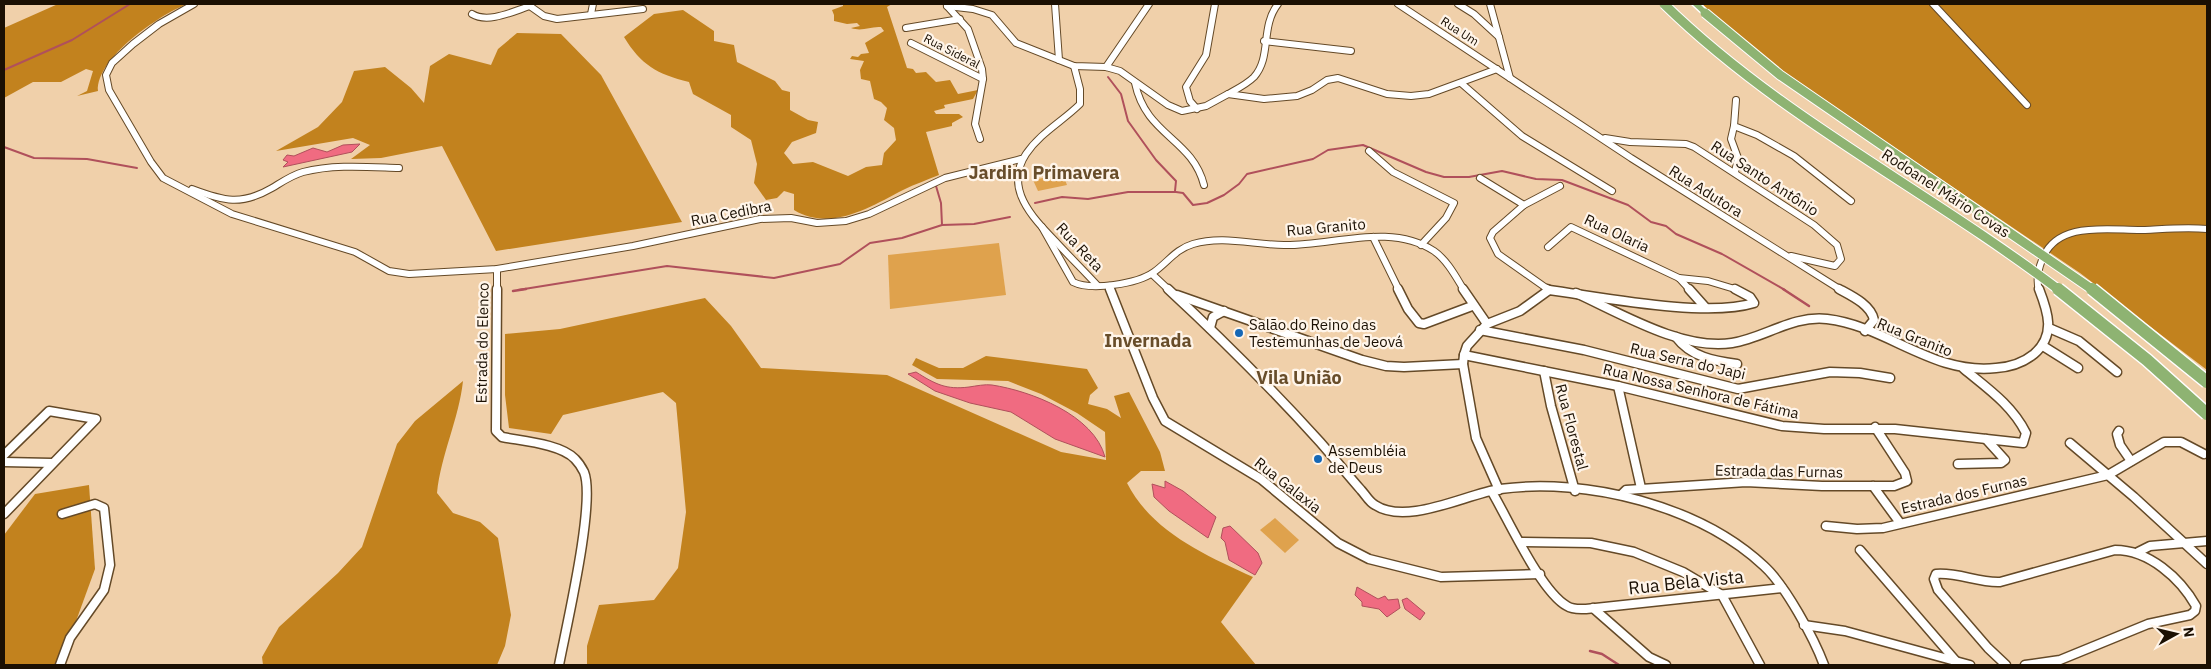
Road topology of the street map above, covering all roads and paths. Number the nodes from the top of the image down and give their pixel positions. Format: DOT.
graph roads {
  1 [pos="194,4"];
  2 [pos="593,4"];
  3 [pos="1055,4"];
  4 [pos="1150,4"];
  5 [pos="1215,4"];
  6 [pos="1278,4"];
  7 [pos="1398,4"];
  8 [pos="1458,4"];
  9 [pos="1490,4"];
  10 [pos="1664,4"];
  11 [pos="1696,4"];
  12 [pos="1932,4"];
  13 [pos="528,5"];
  14 [pos="946,5"];
  15 [pos="643,9"];
  16 [pos="1494,13"];
  17 [pos="472,14"];
  18 [pos="591,14"];
  19 [pos="1474,14"];
  20 [pos="960,19"];
  21 [pos="906,28"];
  22 [pos="1500,38"];
  23 [pos="1264,41"];
  24 [pos="911,43"];
  25 [pos="1351,51"];
  26 [pos="1059,60"];
  27 [pos="1074,66"];
  28 [pos="1106,67"];
  29 [pos="1497,69"];
  30 [pos="1510,78"];
  31 [pos="983,79"];
  32 [pos="1135,83"];
  33 [pos="1461,83"];
  34 [pos="1228,94"];
  35 [pos="1736,100"];
  36 [pos="2027,105"];
  37 [pos="1198,109"];
  38 [pos="1734,126"];
  39 [pos="1598,136"];
  40 [pos="980,139"];
  41 [pos="1369,151"];
  42 [pos="1021,159"];
  43 [pos="399,168"];
  44 [pos="1735,172"];
  45 [pos="1480,178"];
  46 [pos="173,184"];
  47 [pos="1204,185"];
  48 [pos="1560,186"];
  49 [pos="1612,191"];
  50 [pos="1851,201"];
  51 [pos="1524,205"];
  52 [pos="1042,227"];
  53 [pos="2207,229"];
  54 [pos="1373,237"];
  55 [pos="1421,245"];
  56 [pos="1548,247"];
  57 [pos="1784,255"];
  58 [pos="497,269"];
  59 [pos="1152,274"];
  60 [pos="1679,278"];
  61 [pos="1097,285"];
  62 [pos="1109,286"];
  63 [pos="1549,290"];
  64 [pos="1576,293"];
  65 [pos="1175,294"];
  66 [pos="1472,306"];
  67 [pos="1705,307"];
  68 [pos="1224,311"];
  69 [pos="1483,327"];
  70 [pos="1210,328"];
  71 [pos="2049,328"];
  72 [pos="1865,331"];
  73 [pos="1676,337"];
  74 [pos="2043,346"];
  75 [pos="1463,360"];
  76 [pos="1737,364"];
  77 [pos="2078,368"];
  78 [pos="1964,369"];
  79 [pos="1544,371"];
  80 [pos="2117,372"];
  81 [pos="1890,378"];
  82 [pos="2207,382"];
  83 [pos="1618,386"];
  84 [pos="2207,414"];
  85 [pos="1875,427"];
  86 [pos="2119,431"];
  87 [pos="1986,438"];
  88 [pos="2070,443"];
  89 [pos="2204,454"];
  90 [pos="4,457"];
  91 [pos="2131,461"];
  92 [pos="52,463"];
  93 [pos="1958,464"];
  94 [pos="2108,475"];
  95 [pos="1873,486"];
  96 [pos="1642,488"];
  97 [pos="1575,490"];
  98 [pos="1495,491"];
  99 [pos="1622,495"];
  100 [pos="4,514"];
  101 [pos="62,514"];
  102 [pos="1900,523"];
  103 [pos="1826,526"];
  104 [pos="2207,541"];
  105 [pos="1522,542"];
  106 [pos="2183,542"];
  107 [pos="1860,550"];
  108 [pos="2138,552"];
  109 [pos="2207,564"];
  110 [pos="1540,574"];
  111 [pos="1782,588"];
  112 [pos="1722,595"];
  113 [pos="1593,608"];
  114 [pos="1804,625"];
  115 [pos="1956,661"];
  116 [pos="60,665"];
  117 [pos="559,665"];
  118 [pos="1666,665"];
  119 [pos="1760,665"];
  120 [pos="1824,665"];
  121 [pos="1970,665"];
  122 [pos="2006,665"];
  123 [pos="2025,665"];
  1 -- 46 [label="street, Estrada do Elenco"];
  2 -- 18 [label="street"];
  3 -- 26 [label="street"];
  4 -- 28 [label="street"];
  5 -- 37 [label="street"];
  6 -- 23 [label="street"];
  7 -- 29 [label="street, Rua Um"];
  8 -- 19 [label="street"];
  9 -- 16 [label="street"];
  10 -- 84 [label="highway, Rodoanel Mário Covas, bridge"];
  11 -- 82 [label="highway, Rodoanel Mário Covas, bridge"];
  12 -- 36 [label="street"];
  13 -- 17 [label="street"];
  13 -- 18 [label="street"];
  14 -- 20 [label="street"];
  14 -- 26 [label="street"];
  15 -- 18 [label="street"];
  16 -- 19 [label="street"];
  16 -- 22 [label="street"];
  19 -- 22 [label="street"];
  20 -- 21 [label="street"];
  20 -- 31 [label="street"];
  22 -- 30 [label="street"];
  23 -- 25 [label="street"];
  23 -- 34 [label="street"];
  24 -- 31 [label="street, Rua Sideral"];
  26 -- 27 [label="street"];
  27 -- 28 [label="street"];
  27 -- 42 [label="street"];
  28 -- 32 [label="street"];
  29 -- 30 [label="street, Rua Um"];
  29 -- 33 [label="street"];
  30 -- 39 [label="street, Rua Adutora"];
  31 -- 40 [label="street"];
  32 -- 37 [label="street"];
  32 -- 47 [label="street"];
  33 -- 34 [label="street"];
  33 -- 49 [label="street"];
  34 -- 37 [label="street"];
  35 -- 38 [label="street"];
  38 -- 44 [label="street"];
  38 -- 50 [label="street"];
  39 -- 44 [label="street, Rua Santo Antônio"];
  39 -- 57 [label="street, Rua Adutora"];
  41 -- 55 [label="street"];
  42 -- 52 [label="street, Rua Reta"];
  42 -- 58 [label="street, Rua Cedibra"];
  43 -- 46 [label="street, Estrada do Elenco"];
  44 -- 57 [label="street, Rua Santo Antônio"];
  45 -- 51 [label="street"];
  46 -- 58 [label="street, Estrada do Elenco"];
  48 -- 51 [label="street"];
  51 -- 63 [label="street"];
  52 -- 61 [label="street, Rua Reta"];
  52 -- 61 [label="street, Rua Reta"];
  53 -- 71 [label="street"];
  54 -- 55 [label="street, Rua Granito"];
  54 -- 59 [label="street, Rua Granito"];
  54 -- 66 [label="street"];
  55 -- 66 [label="street, Rua Granito"];
  56 -- 60 [label="street, Rua Olaria"];
  57 -- 72 [label="street, Rua Adutora"];
  58 -- 117 [label="street, Estrada do Elenco"];
  59 -- 62 [label="street, Rua Granito"];
  59 -- 65 [label="street"];
  60 -- 67 [label="street, Rua Olaria"];
  60 -- 67 [label="street, Rua Olaria"];
  61 -- 62 [label="street, Rua Reta"];
  62 -- 110 [label="street, Rua Galaxia"];
  63 -- 64 [label="street, Rua Olaria"];
  63 -- 69 [label="street"];
  64 -- 67 [label="street, Rua Olaria"];
  64 -- 73 [label="street, Rua Granito"];
  65 -- 68 [label="street, Rua Nossa Senhora de Fátima"];
  65 -- 70 [label="street"];
  66 -- 69 [label="street, Rua Granito"];
  68 -- 70 [label="street"];
  68 -- 75 [label="street, Rua Nossa Senhora de Fátima"];
  69 -- 75 [label="street"];
  69 -- 81 [label="street, Rua Serra do Japi"];
  70 -- 98 [label="street"];
  71 -- 74 [label="street"];
  71 -- 80 [label="street"];
  72 -- 73 [label="street, Rua Granito"];
  72 -- 78 [label="street, Rua Granito"];
  73 -- 76 [label="street"];
  74 -- 77 [label="street"];
  74 -- 78 [label="street, Rua Granito"];
  75 -- 79 [label="street, Rua Nossa Senhora de Fátima"];
  75 -- 98 [label="street, Rua Bela Vista"];
  78 -- 87 [label="street, Rua Nossa Senhora de Fátima"];
  79 -- 83 [label="street, Rua Nossa Senhora de Fátima"];
  79 -- 97 [label="street, Rua Florestal"];
  83 -- 85 [label="street, Rua Nossa Senhora de Fátima"];
  83 -- 96 [label="street"];
  85 -- 87 [label="street, Rua Nossa Senhora de Fátima"];
  85 -- 95 [label="street, Estrada das Furnas"];
  86 -- 91 [label="street"];
  87 -- 93 [label="street"];
  88 -- 94 [label="street"];
  89 -- 91 [label="street, Estrada dos Furnas"];
  90 -- 92 [label="street"];
  90 -- 92 [label="street"];
  91 -- 94 [label="street, Estrada dos Furnas"];
  92 -- 100 [label="street"];
  94 -- 102 [label="street, Estrada dos Furnas"];
  94 -- 106 [label="street"];
  95 -- 96 [label="street, Estrada das Furnas"];
  95 -- 102 [label="street"];
  96 -- 99 [label="street, Estrada das Furnas"];
  97 -- 98 [label="street"];
  97 -- 99 [label="street"];
  98 -- 105 [label="street, Rua Bela Vista"];
  99 -- 111 [label="street"];
  101 -- 116 [label="street"];
  102 -- 103 [label="street, Estrada dos Furnas"];
  104 -- 106 [label="street"];
  105 -- 110 [label="street, Rua Bela Vista"];
  105 -- 112 [label="street"];
  106 -- 108 [label="street"];
  106 -- 109 [label="street"];
  107 -- 115 [label="street"];
  108 -- 122 [label="street"];
  108 -- 123 [label="street"];
  110 -- 113 [label="street, Rua Bela Vista"];
  111 -- 112 [label="street, Rua Bela Vista"];
  111 -- 114 [label="street"];
  112 -- 113 [label="street, Rua Bela Vista"];
  112 -- 119 [label="street"];
  113 -- 118 [label="street"];
  114 -- 115 [label="street"];
  114 -- 120 [label="street"];
  115 -- 121 [label="street"];
}
